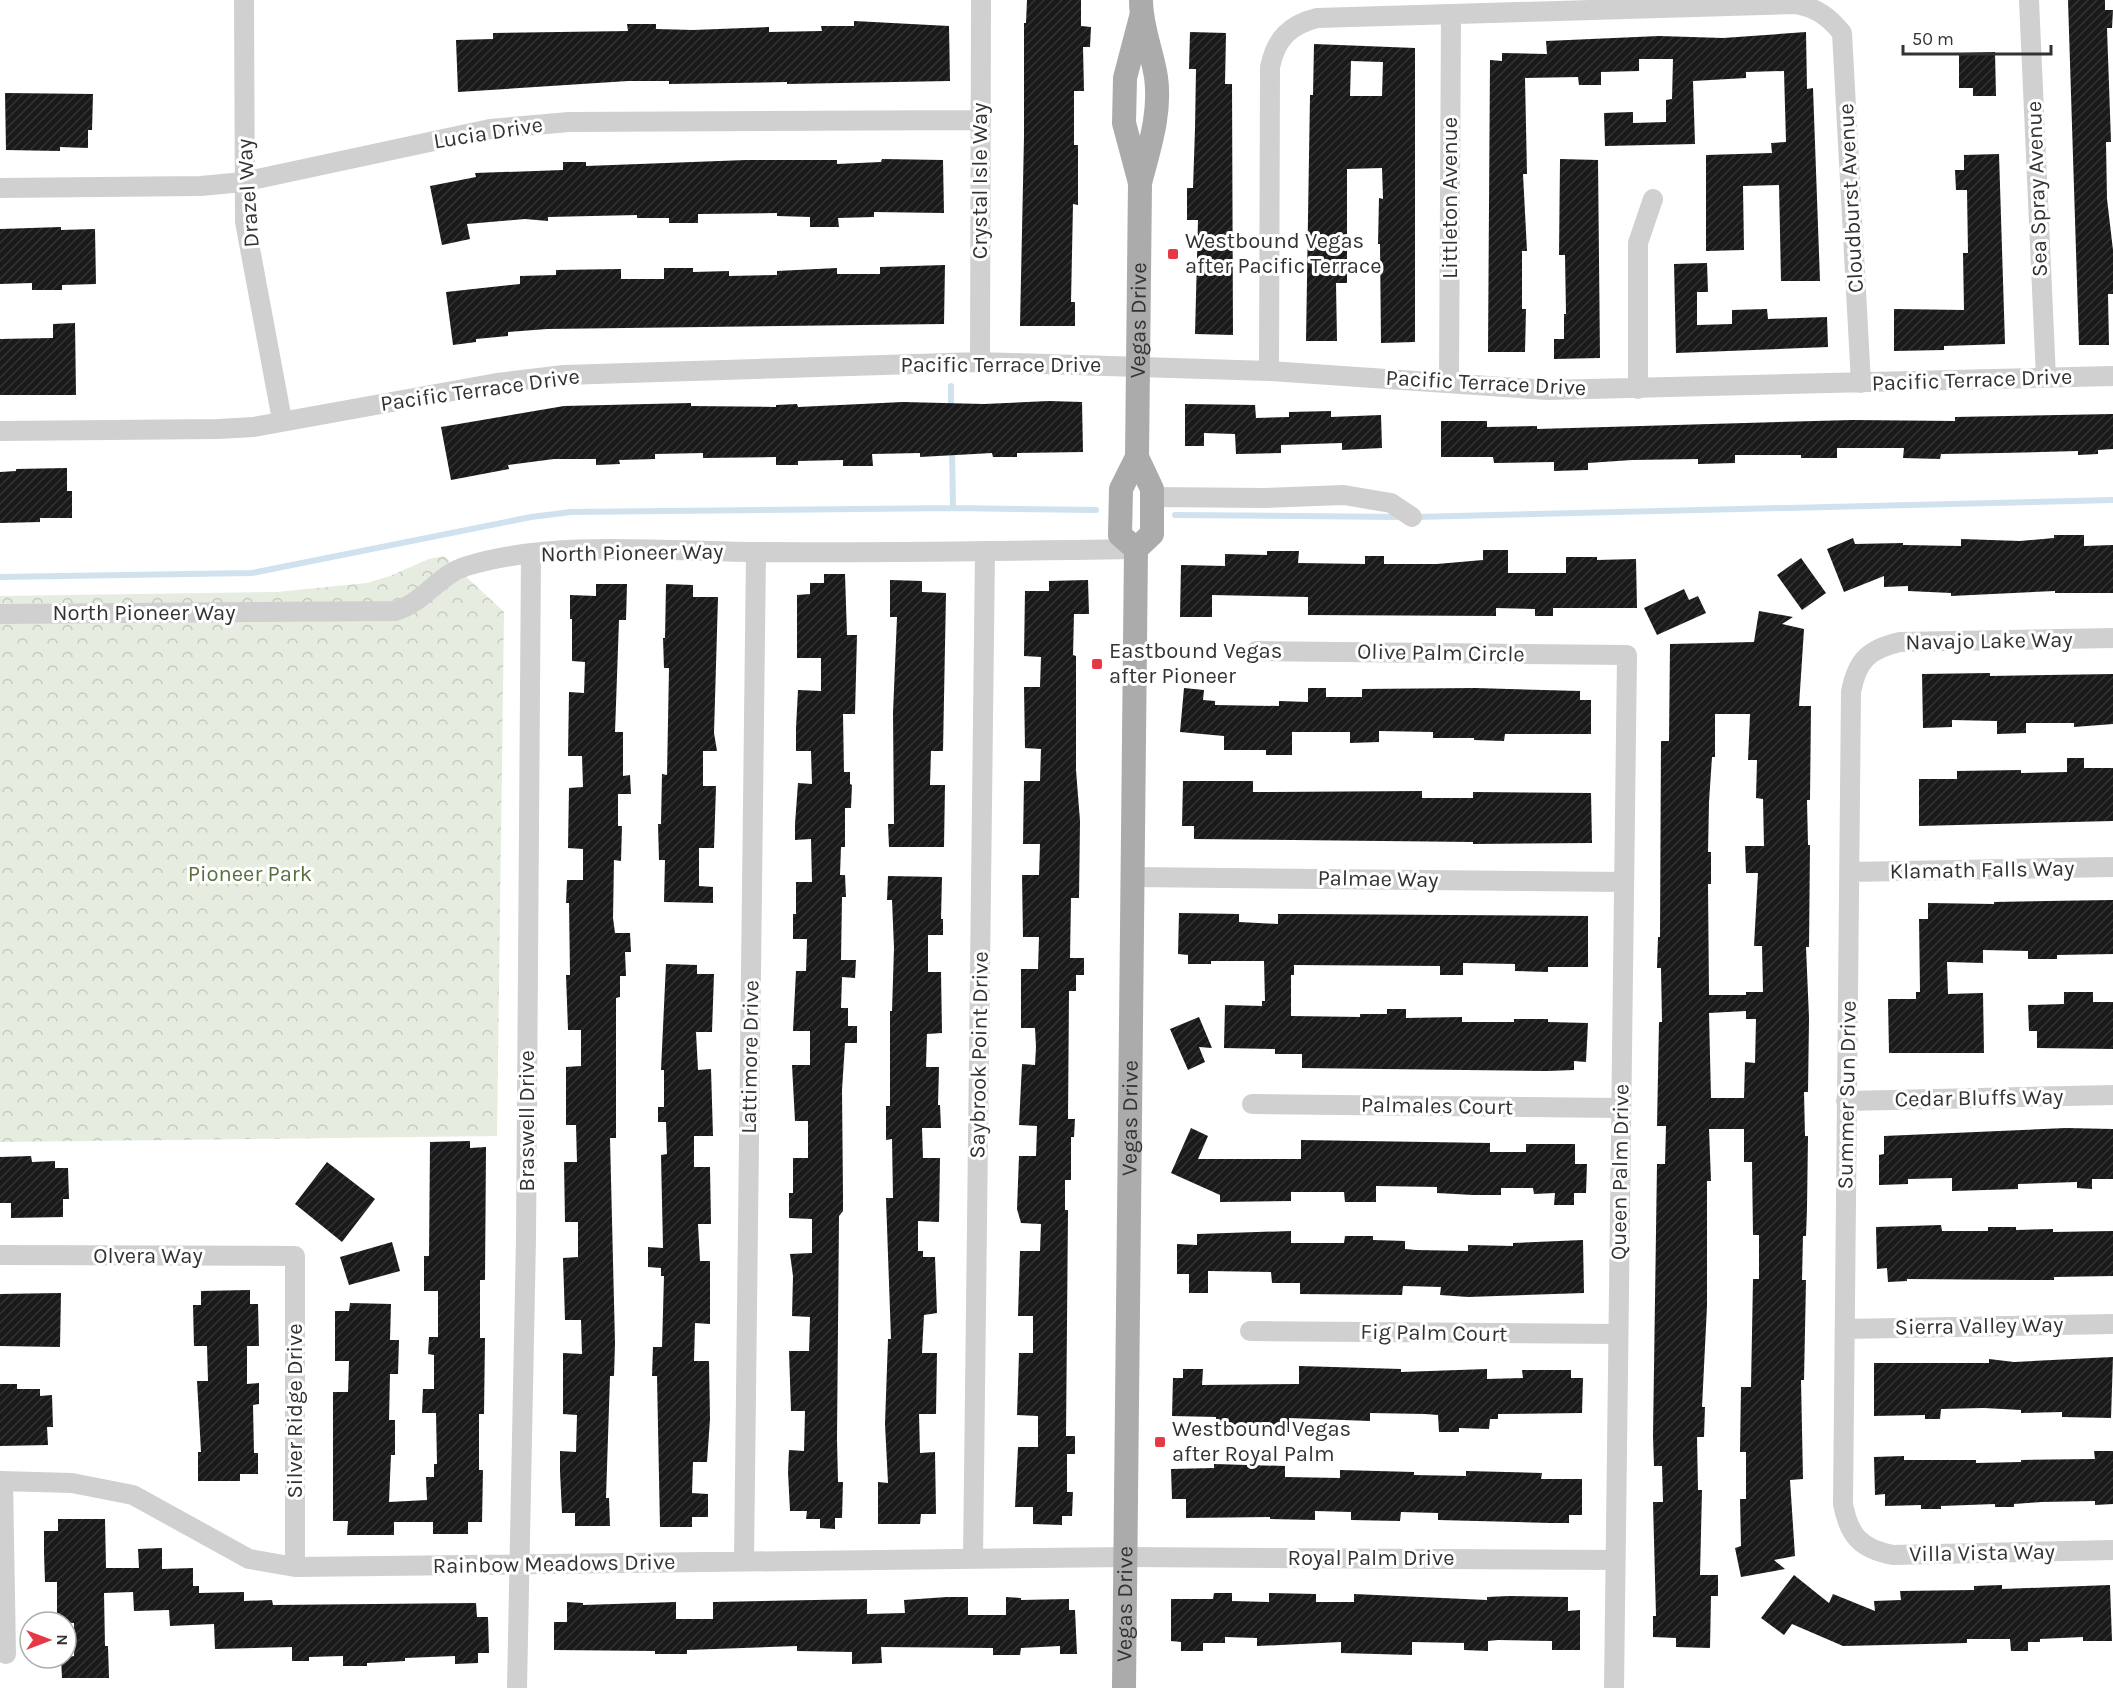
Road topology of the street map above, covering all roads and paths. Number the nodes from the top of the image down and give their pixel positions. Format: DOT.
graph roads {
  1 [pos="244,0"];
  2 [pos="981,0"];
  3 [pos="2029,0"];
  4 [pos="1141,9"];
  5 [pos="1451,14"];
  6 [pos="981,120"];
  7 [pos="243,182"];
  8 [pos="1140,183"];
  9 [pos="0,188"];
  10 [pos="1653,199"];
  11 [pos="980,362"];
  12 [pos="1138,365"];
  13 [pos="1269,371"];
  14 [pos="2113,376"];
  15 [pos="2046,378"];
  16 [pos="1449,381"];
  17 [pos="1861,383"];
  18 [pos="1638,389"];
  19 [pos="282,420"];
  20 [pos="0,431"];
  21 [pos="1137,457"];
  22 [pos="1152,497"];
  23 [pos="1412,517"];
  24 [pos="1136,549"];
  25 [pos="985,551"];
  26 [pos="756,552"];
  27 [pos="531,554"];
  28 [pos="0,614"];
  29 [pos="2113,638"];
  30 [pos="1256,651"];
  31 [pos="1627,655"];
  32 [pos="1867,655"];
  33 [pos="2113,867"];
  34 [pos="1850,872"];
  35 [pos="1133,877"];
  36 [pos="1624,882"];
  37 [pos="2113,1095"];
  38 [pos="1846,1101"];
  39 [pos="1252,1104"];
  40 [pos="1621,1108"];
  41 [pos="0,1255"];
  42 [pos="295,1256"];
  43 [pos="2113,1324"];
  44 [pos="1845,1329"];
  45 [pos="1250,1331"];
  46 [pos="1618,1334"];
  47 [pos="1,1481"];
  48 [pos="1855,1537"];
  49 [pos="2113,1550"];
  50 [pos="1126,1557"];
  51 [pos="974,1558"];
  52 [pos="1615,1560"];
  53 [pos="744,1561"];
  54 [pos="519,1564"];
  55 [pos="295,1567"];
  56 [pos="6,1654"];
  57 [pos="517,1688"];
  58 [pos="1124,1688"];
  59 [pos="1614,1688"];
  1 -- 7 [label="street, Drazel Way"];
  2 -- 6 [label="street, Crystal Isle Way"];
  3 -- 15 [label="street, Sea Spray Avenue"];
  4 -- 8 [label="main road, Vegas Drive"];
  4 -- 8 [label="main road, Vegas Drive"];
  5 -- 13 [label="street"];
  5 -- 16 [label="street, Littleton Avenue"];
  5 -- 17 [label="street, Cloudburst Avenue"];
  6 -- 7 [label="street, Lucia Drive"];
  6 -- 11 [label="street, Crystal Isle Way"];
  7 -- 9 [label="street, Lucia Drive"];
  7 -- 19 [label="street, Drazel Way"];
  8 -- 12 [label="main road, Vegas Drive"];
  10 -- 18 [label="street"];
  11 -- 12 [label="street, Pacific Terrace Drive"];
  11 -- 19 [label="street, Pacific Terrace Drive"];
  12 -- 13 [label="street, Pacific Terrace Drive"];
  12 -- 21 [label="main road, Vegas Drive"];
  13 -- 16 [label="street, Pacific Terrace Drive"];
  14 -- 15 [label="street, Pacific Terrace Drive"];
  15 -- 17 [label="street, Pacific Terrace Drive"];
  16 -- 18 [label="street, Pacific Terrace Drive"];
  17 -- 18 [label="street, Pacific Terrace Drive"];
  19 -- 20 [label="street, Pacific Terrace Drive"];
  21 -- 22 [label="main road, Vegas Drive"];
  21 -- 24 [label="main road, Vegas Drive"];
  22 -- 23 [label="street"];
  22 -- 24 [label="main road, Vegas Drive"];
  24 -- 25 [label="street, North Pioneer Way"];
  24 -- 35 [label="main road, Vegas Drive"];
  25 -- 26 [label="street, North Pioneer Way"];
  25 -- 51 [label="street, Saybrook Point Drive"];
  26 -- 27 [label="street, North Pioneer Way"];
  26 -- 53 [label="street, Lattimore Drive"];
  27 -- 28 [label="street, North Pioneer Way"];
  27 -- 54 [label="street, Braswell Drive"];
  29 -- 32 [label="street, Navajo Lake Way"];
  30 -- 31 [label="street, Olive Palm Circle"];
  31 -- 36 [label="street, Queen Palm Drive"];
  32 -- 34 [label="street, Summer Sun Drive"];
  33 -- 34 [label="street, Klamath Falls Way"];
  34 -- 38 [label="street, Summer Sun Drive"];
  35 -- 36 [label="street, Palmae Way"];
  35 -- 50 [label="main road, Vegas Drive"];
  36 -- 40 [label="street, Queen Palm Drive"];
  37 -- 38 [label="street, Cedar Bluffs Way"];
  38 -- 44 [label="street, Summer Sun Drive"];
  39 -- 40 [label="street, Palmales Court"];
  40 -- 46 [label="street, Queen Palm Drive"];
  41 -- 42 [label="street, Olvera Way"];
  42 -- 55 [label="street, Silver Ridge Drive"];
  43 -- 44 [label="street, Sierra Valley Way"];
  44 -- 48 [label="street, Summer Sun Drive"];
  45 -- 46 [label="street, Fig Palm Court"];
  46 -- 52 [label="street, Queen Palm Drive"];
  47 -- 55 [label="street, Rainbow Meadows Drive"];
  47 -- 56 [label="street"];
  48 -- 49 [label="street, Villa Vista Way"];
  50 -- 51 [label="street, Rainbow Meadows Drive"];
  50 -- 52 [label="street, Royal Palm Drive"];
  50 -- 58 [label="main road, Vegas Drive"];
  51 -- 53 [label="street, Rainbow Meadows Drive"];
  52 -- 59 [label="street, Queen Palm Drive"];
  53 -- 54 [label="street, Rainbow Meadows Drive"];
  54 -- 55 [label="street, Rainbow Meadows Drive"];
  54 -- 57 [label="street, Braswell Drive"];
}
